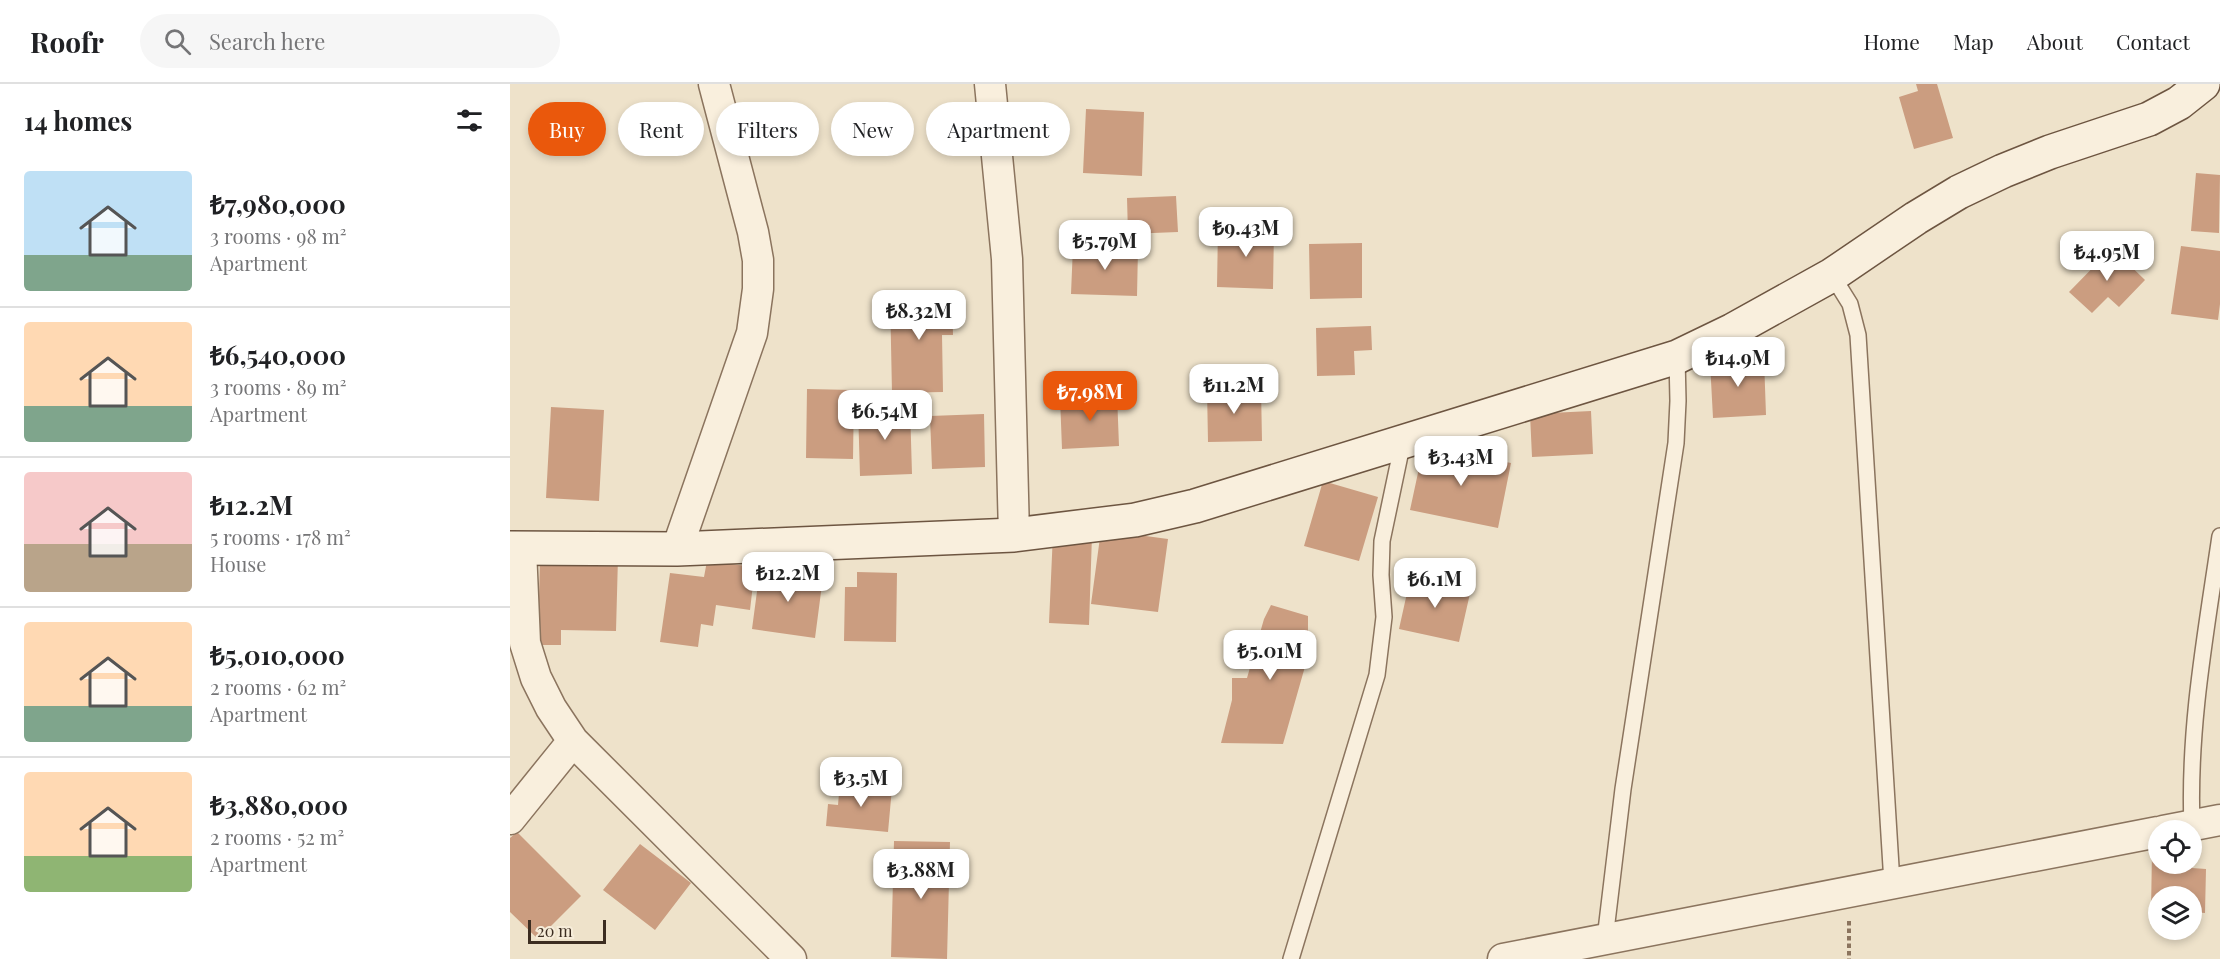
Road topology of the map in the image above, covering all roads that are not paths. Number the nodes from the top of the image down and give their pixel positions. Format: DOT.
graph roads {
  1 [pos="714,84"];
  2 [pos="990,84"];
  3 [pos="2203,84"];
  4 [pos="1832,275"];
  5 [pos="1677,357"];
  6 [pos="1403,441"];
  7 [pos="1014,535"];
  8 [pos="2220,536"];
  9 [pos="516,548"];
  10 [pos="677,549"];
  11 [pos="573,741"];
  12 [pos="510,819"];
  13 [pos="2212,826"];
  14 [pos="2148,834"];
  15 [pos="1892,883"];
  16 [pos="1605,939"];
  17 [pos="792,959"];
  18 [pos="1291,959"];
  19 [pos="1503,959"];
  1 -- 10 [label="street"];
  2 -- 7 [label="street"];
  3 -- 4 [label="street"];
  4 -- 5 [label="street"];
  4 -- 15 [label="lane"];
  5 -- 6 [label="street"];
  5 -- 16 [label="lane"];
  6 -- 7 [label="street"];
  6 -- 18 [label="lane"];
  7 -- 10 [label="street"];
  8 -- 13 [label="lane"];
  9 -- 10 [label="street"];
  9 -- 11 [label="street"];
  11 -- 12 [label="street"];
  11 -- 17 [label="street"];
  14 -- 15 [label="street"];
  15 -- 16 [label="street"];
  16 -- 19 [label="street"];
}
